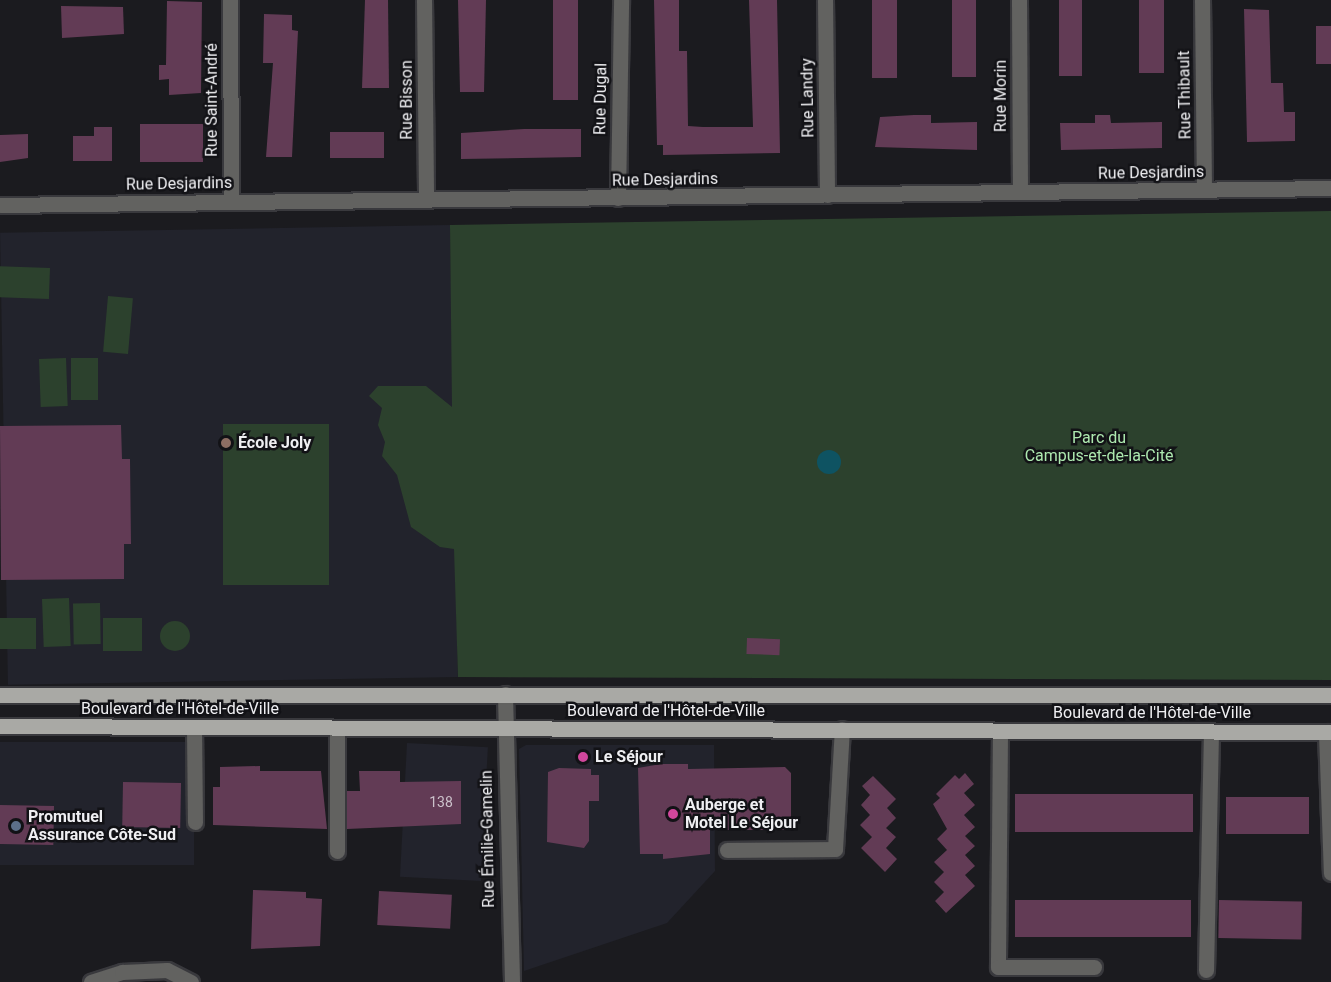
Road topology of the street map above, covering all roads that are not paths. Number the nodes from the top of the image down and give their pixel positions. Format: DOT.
graph roads {
  1 [pos="230,0"];
  2 [pos="424,0"];
  3 [pos="621,0"];
  4 [pos="825,0"];
  5 [pos="1019,0"];
  6 [pos="1202,0"];
  7 [pos="1331,188"];
  8 [pos="1204,190"];
  9 [pos="1020,192"];
  10 [pos="827,195"];
  11 [pos="618,198"];
  12 [pos="426,200"];
  13 [pos="231,201"];
  14 [pos="0,205"];
  15 [pos="505,694"];
  16 [pos="0,695"];
  17 [pos="1331,695"];
  18 [pos="0,726"];
  19 [pos="194,727"];
  20 [pos="337,728"];
  21 [pos="505,729"];
  22 [pos="842,729"];
  23 [pos="1000,731"];
  24 [pos="1211,732"];
  25 [pos="1328,732"];
  26 [pos="195,822"];
  27 [pos="727,850"];
  28 [pos="337,851"];
  29 [pos="1331,873"];
  30 [pos="1094,968"];
  31 [pos="1206,970"];
  32 [pos="91,982"];
  33 [pos="191,982"];
  34 [pos="512,982"];
  1 -- 13 [label="street, Rue Saint-André"];
  2 -- 12 [label="street, Rue Bisson"];
  3 -- 11 [label="street, Rue Dugal"];
  4 -- 10 [label="street, Rue Landry"];
  5 -- 9 [label="street, Rue Morin"];
  6 -- 8 [label="street, Rue Thibault"];
  7 -- 8 [label="street, Rue Desjardins"];
  8 -- 9 [label="street, Rue Desjardins"];
  9 -- 10 [label="street, Rue Desjardins"];
  10 -- 11 [label="street, Rue Desjardins"];
  11 -- 12 [label="street, Rue Desjardins"];
  12 -- 13 [label="street, Rue Desjardins"];
  13 -- 14 [label="street, Rue Desjardins"];
  15 -- 16 [label="main road, Boulevard de l'Hôtel-de-Ville"];
  15 -- 17 [label="main road, Boulevard de l'Hôtel-de-Ville"];
  15 -- 21 [label="street, Rue Émilie-Gamelin"];
  18 -- 19 [label="main road, Boulevard de l'Hôtel-de-Ville"];
  19 -- 20 [label="main road, Boulevard de l'Hôtel-de-Ville"];
  19 -- 26 [label="street"];
  20 -- 21 [label="main road, Boulevard de l'Hôtel-de-Ville"];
  20 -- 28 [label="street"];
  21 -- 22 [label="main road, Boulevard de l'Hôtel-de-Ville"];
  21 -- 34 [label="street, Rue Émilie-Gamelin"];
  22 -- 23 [label="main road, Boulevard de l'Hôtel-de-Ville"];
  22 -- 27 [label="street"];
  23 -- 24 [label="main road, Boulevard de l'Hôtel-de-Ville"];
  23 -- 30 [label="street"];
  24 -- 25 [label="main road, Boulevard de l'Hôtel-de-Ville"];
  24 -- 31 [label="street"];
  25 -- 29 [label="street"];
  32 -- 33 [label="street"];
}
